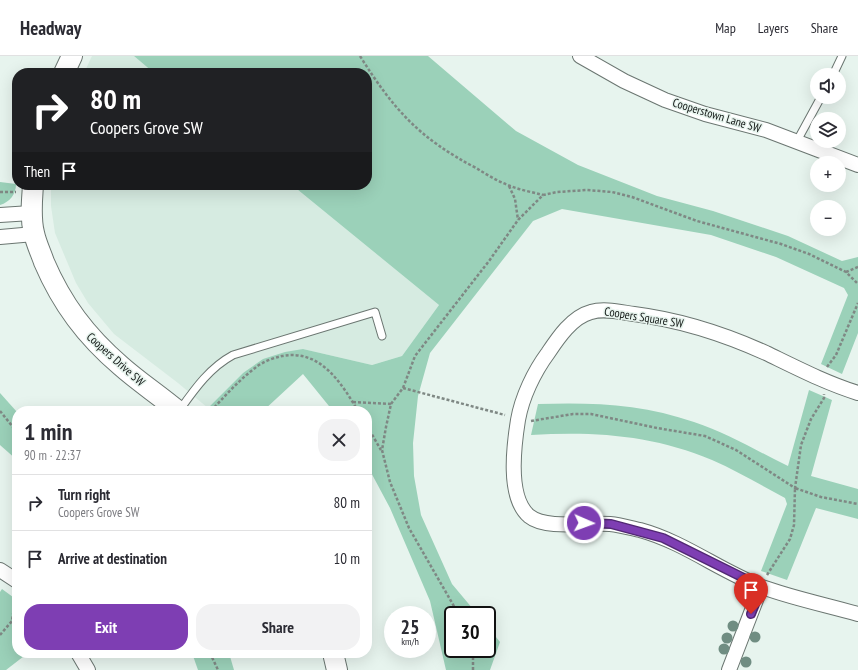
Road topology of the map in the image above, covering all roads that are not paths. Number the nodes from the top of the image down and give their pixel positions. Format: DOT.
graph roads {
  1 [pos="72,56"];
  2 [pos="580,56"];
  3 [pos="842,56"];
  4 [pos="66,68"];
  5 [pos="836,68"];
  6 [pos="817,104"];
  7 [pos="797,141"];
  8 [pos="858,165"];
  9 [pos="33,190"];
  10 [pos="31,213"];
  11 [pos="0,216"];
  12 [pos="34,234"];
  13 [pos="0,237"];
  14 [pos="382,336"];
  15 [pos="858,393"];
  16 [pos="172,406"];
  17 [pos="182,406"];
  18 [pos="0,570"];
  19 [pos="12,582"];
  20 [pos="762,587"];
  21 [pos="858,614"];
  22 [pos="81,658"];
  23 [pos="334,658"];
  24 [pos="88,670"];
  25 [pos="337,670"];
  26 [pos="729,670"];
  1 -- 4 [label="street"];
  2 -- 7 [label="street, Cooperstown Lane SW"];
  3 -- 5 [label="lane"];
  6 -- 7 [label="lane"];
  7 -- 8 [label="street, Cooperstown Lane SW"];
  9 -- 10 [label="street, Coopers Drive SW"];
  10 -- 11 [label="street"];
  10 -- 12 [label="street, Coopers Drive SW"];
  12 -- 13 [label="street"];
  12 -- 16 [label="street, Coopers Drive SW"];
  14 -- 17 [label="lane"];
  15 -- 20 [label="street, Coopers Square SW"];
  18 -- 19 [label="street"];
  20 -- 21 [label="street, Coopers Square SW"];
  20 -- 26 [label="street"];
  22 -- 24 [label="street"];
  23 -- 25 [label="street"];
}
